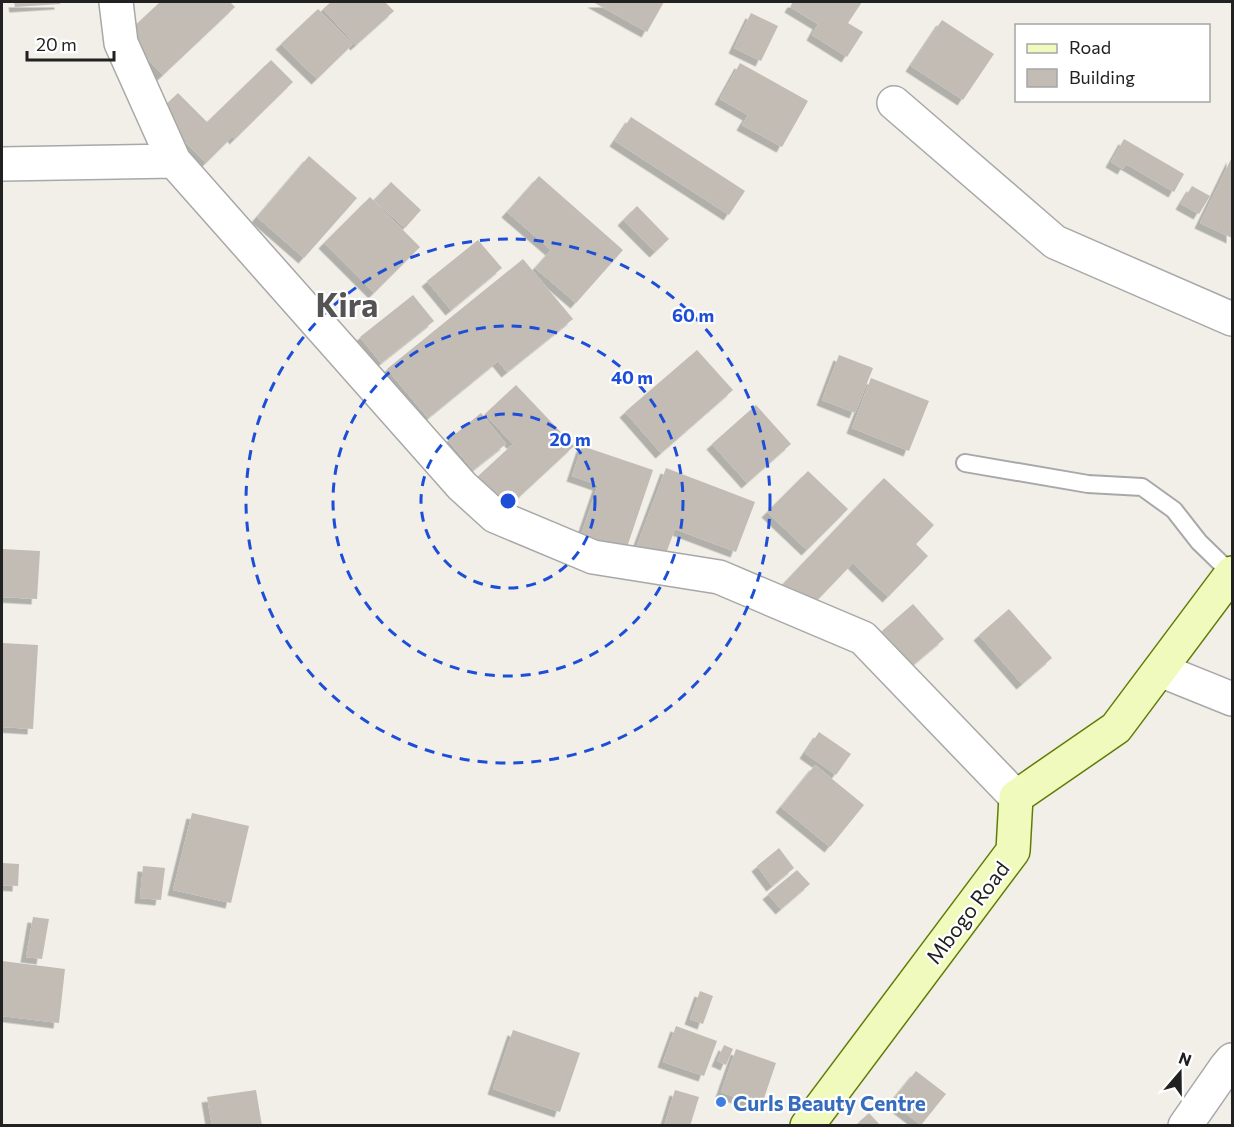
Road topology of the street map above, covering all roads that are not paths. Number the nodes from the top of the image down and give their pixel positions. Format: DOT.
graph roads {
  1 [pos="116,2"];
  2 [pos="894,103"];
  3 [pos="174,161"];
  4 [pos="2,164"];
  5 [pos="1233,319"];
  6 [pos="965,463"];
  7 [pos="1232,574"];
  8 [pos="1160,670"];
  9 [pos="1233,699"];
  10 [pos="1016,797"];
  11 [pos="1233,1060"];
  12 [pos="807,1125"];
  13 [pos="1185,1125"];
  1 -- 3 [label="street"];
  2 -- 5 [label="street"];
  3 -- 4 [label="street"];
  3 -- 10 [label="street"];
  6 -- 7 [label="lane"];
  7 -- 8 [label="main road"];
  8 -- 9 [label="street"];
  8 -- 10 [label="main road"];
  10 -- 12 [label="main road, Mbogo Road"];
  11 -- 13 [label="street"];
}
